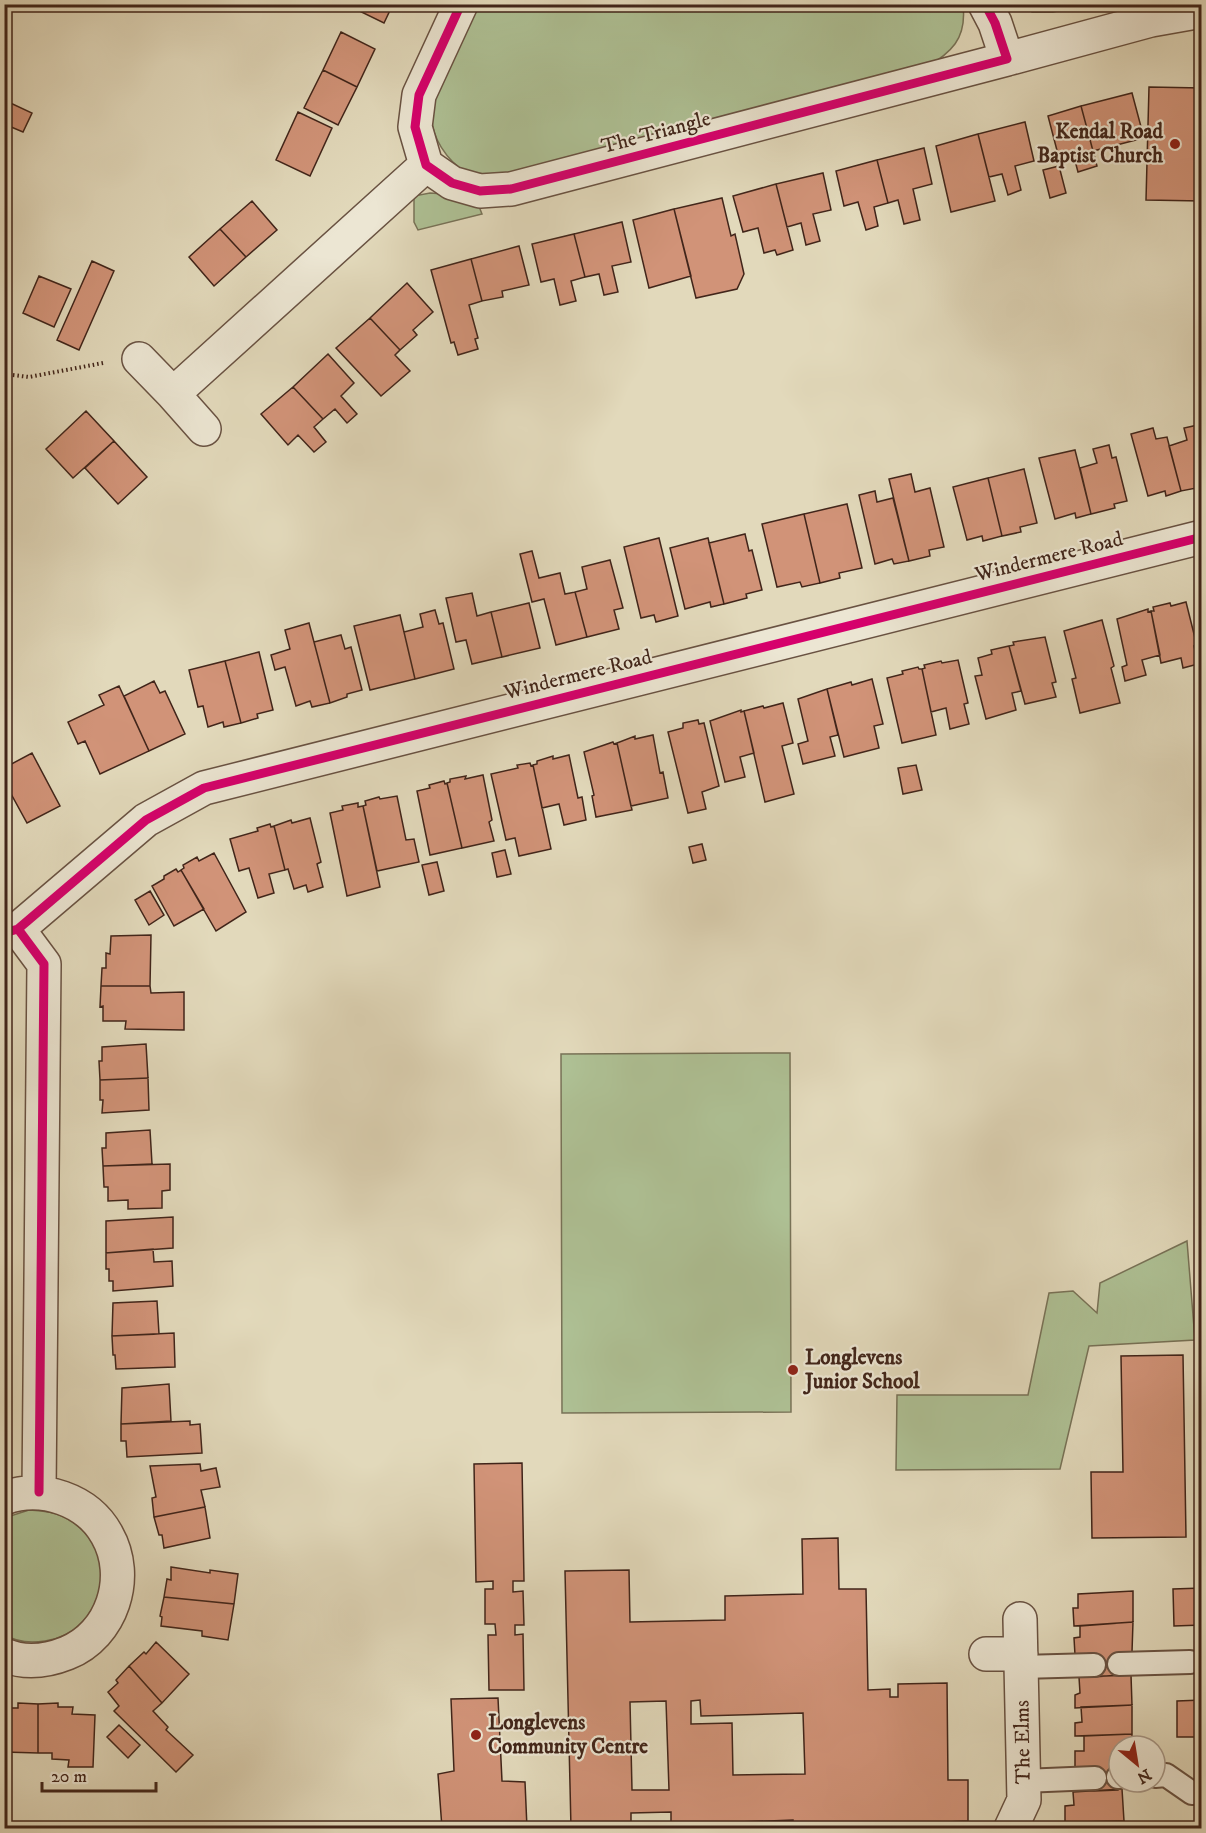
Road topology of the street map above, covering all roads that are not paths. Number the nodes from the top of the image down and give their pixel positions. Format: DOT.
graph roads {
  1 [pos="461,4"];
  2 [pos="985,4"];
  3 [pos="1202,11"];
  4 [pos="1007,59"];
  5 [pos="426,165"];
  6 [pos="139,359"];
  7 [pos="173,394"];
  8 [pos="204,429"];
  9 [pos="1202,537"];
  10 [pos="11,931"];
  11 [pos="39,1492"];
  12 [pos="4,1498"];
  13 [pos="1020,1619"];
  14 [pos="986,1654"];
  15 [pos="4,1655"];
  16 [pos="1021,1660"];
  17 [pos="1190,1662"];
  18 [pos="1119,1664"];
  19 [pos="1094,1665"];
  20 [pos="1167,1776"];
  21 [pos="1095,1778"];
  22 [pos="1023,1781"];
  23 [pos="1192,1793"];
  24 [pos="1011,1828"];
  1 -- 5 [label="street"];
  2 -- 4 [label="street"];
  3 -- 4 [label="street, The Triangle"];
  4 -- 5 [label="street, The Triangle"];
  5 -- 7 [label="street"];
  6 -- 7 [label="street"];
  7 -- 8 [label="street"];
  9 -- 10 [label="street, Windermere Road"];
  10 -- 11 [label="street"];
  11 -- 12 [label="street"];
  11 -- 15 [label="street"];
  13 -- 16 [label="street, The Elms"];
  14 -- 16 [label="street"];
  16 -- 19 [label="lane"];
  16 -- 22 [label="street, The Elms"];
  17 -- 18 [label="lane"];
  20 -- 23 [label="lane"];
  21 -- 22 [label="lane"];
  22 -- 24 [label="street, The Elms"];
}
